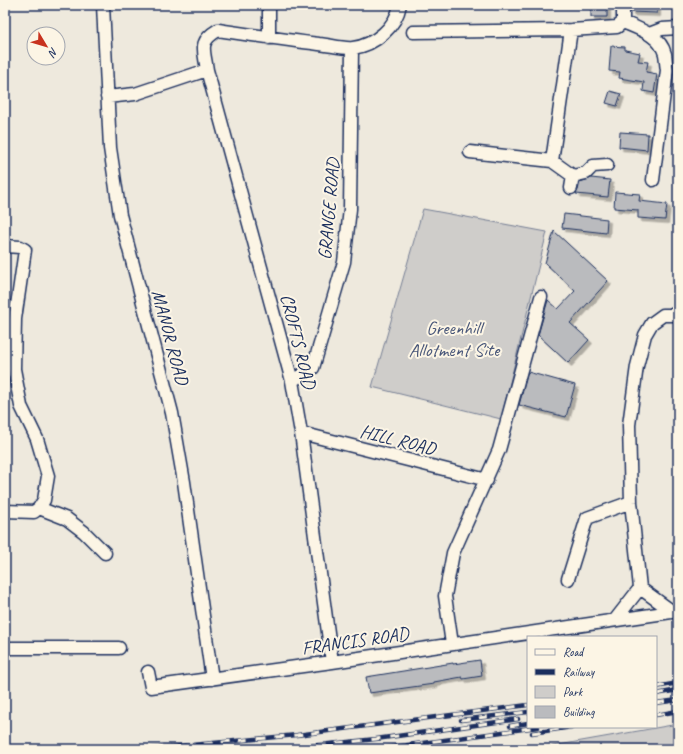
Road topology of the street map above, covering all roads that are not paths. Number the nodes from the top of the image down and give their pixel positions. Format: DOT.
graph roads {
  1 [pos="103,5"];
  2 [pos="269,5"];
  3 [pos="400,5"];
  4 [pos="623,5"];
  5 [pos="623,22"];
  6 [pos="678,28"];
  7 [pos="571,30"];
  8 [pos="413,32"];
  9 [pos="649,34"];
  10 [pos="269,38"];
  11 [pos="352,48"];
  12 [pos="207,70"];
  13 [pos="107,97"];
  14 [pos="470,152"];
  15 [pos="552,160"];
  16 [pos="607,165"];
  17 [pos="653,180"];
  18 [pos="5,246"];
  19 [pos="541,297"];
  20 [pos="678,315"];
  21 [pos="292,382"];
  22 [pos="301,433"];
  23 [pos="487,480"];
  24 [pos="631,502"];
  25 [pos="39,508"];
  26 [pos="5,512"];
  27 [pos="105,553"];
  28 [pos="568,579"];
  29 [pos="640,588"];
  30 [pos="675,611"];
  31 [pos="615,620"];
  32 [pos="452,644"];
  33 [pos="5,648"];
  34 [pos="119,648"];
  35 [pos="332,662"];
  36 [pos="148,672"];
  37 [pos="212,679"];
  1 -- 13 [label="street, MANOR ROAD"];
  2 -- 10 [label="street"];
  3 -- 11 [label="street"];
  4 -- 5 [label="street"];
  5 -- 7 [label="street"];
  5 -- 9 [label="street"];
  6 -- 9 [label="street"];
  7 -- 8 [label="street"];
  7 -- 15 [label="street"];
  9 -- 17 [label="street"];
  10 -- 11 [label="street"];
  10 -- 12 [label="street, CROFTS ROAD"];
  11 -- 21 [label="street, GRANGE ROAD"];
  12 -- 13 [label="street"];
  12 -- 21 [label="street, CROFTS ROAD"];
  13 -- 37 [label="street, MANOR ROAD"];
  14 -- 15 [label="street"];
  15 -- 16 [label="street"];
  18 -- 25 [label="street"];
  19 -- 23 [label="street"];
  20 -- 24 [label="street"];
  21 -- 22 [label="street, CROFTS ROAD"];
  22 -- 23 [label="street, HILL ROAD"];
  22 -- 35 [label="street, CROFTS ROAD"];
  23 -- 32 [label="street"];
  24 -- 28 [label="street"];
  24 -- 29 [label="street"];
  25 -- 26 [label="street"];
  25 -- 27 [label="street"];
  29 -- 30 [label="street"];
  29 -- 31 [label="street"];
  30 -- 31 [label="street, FRANCIS ROAD"];
  31 -- 32 [label="street, FRANCIS ROAD"];
  32 -- 35 [label="street, FRANCIS ROAD"];
  33 -- 34 [label="street"];
  35 -- 37 [label="street, FRANCIS ROAD"];
  36 -- 37 [label="street, FRANCIS ROAD"];
}
